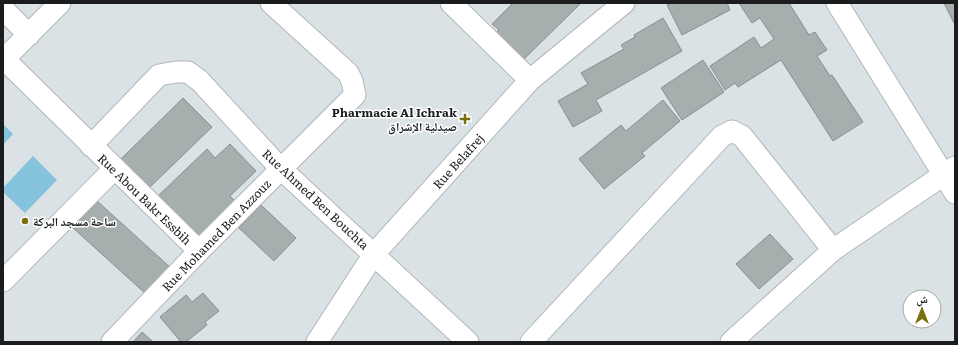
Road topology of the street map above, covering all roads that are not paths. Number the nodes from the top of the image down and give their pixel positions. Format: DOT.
graph roads {
  1 [pos="60,3"];
  2 [pos="271,3"];
  3 [pos="451,3"];
  4 [pos="838,3"];
  5 [pos="619,4"];
  6 [pos="3,10"];
  7 [pos="29,35"];
  8 [pos="4,60"];
  9 [pos="159,75"];
  10 [pos="530,80"];
  11 [pos="91,146"];
  12 [pos="280,168"];
  13 [pos="114,169"];
  14 [pos="949,170"];
  15 [pos="955,193"];
  16 [pos="833,250"];
  17 [pos="199,251"];
  18 [pos="374,254"];
  19 [pos="3,282"];
  20 [pos="112,342"];
  21 [pos="317,342"];
  22 [pos="468,342"];
  23 [pos="531,342"];
  24 [pos="731,342"];
  1 -- 7 [label="street"];
  2 -- 12 [label="street, Rue Mohamed Ben Azzouz"];
  3 -- 10 [label="street"];
  4 -- 14 [label="street"];
  5 -- 10 [label="street, Rue Belafrej"];
  6 -- 7 [label="street"];
  7 -- 8 [label="street"];
  8 -- 11 [label="street, Rue Abou Bakr Essbih"];
  9 -- 11 [label="street, Rue Abou Bakr Essbih"];
  9 -- 12 [label="street, Rue Ahmed Ben Bouchta"];
  10 -- 18 [label="street, Rue Belafrej"];
  11 -- 13 [label="street, Rue Abou Bakr Essbih"];
  12 -- 17 [label="street, Rue Mohamed Ben Azzouz"];
  12 -- 18 [label="street, Rue Ahmed Ben Bouchta"];
  13 -- 17 [label="street, Rue Abou Bakr Essbih"];
  13 -- 19 [label="street"];
  14 -- 15 [label="street"];
  14 -- 16 [label="street"];
  16 -- 23 [label="street"];
  16 -- 24 [label="street"];
  17 -- 20 [label="street, Rue Mohamed Ben Azzouz"];
  18 -- 21 [label="street, Rue Belafrej"];
  18 -- 22 [label="street, Rue Ahmed Ben Bouchta"];
}
